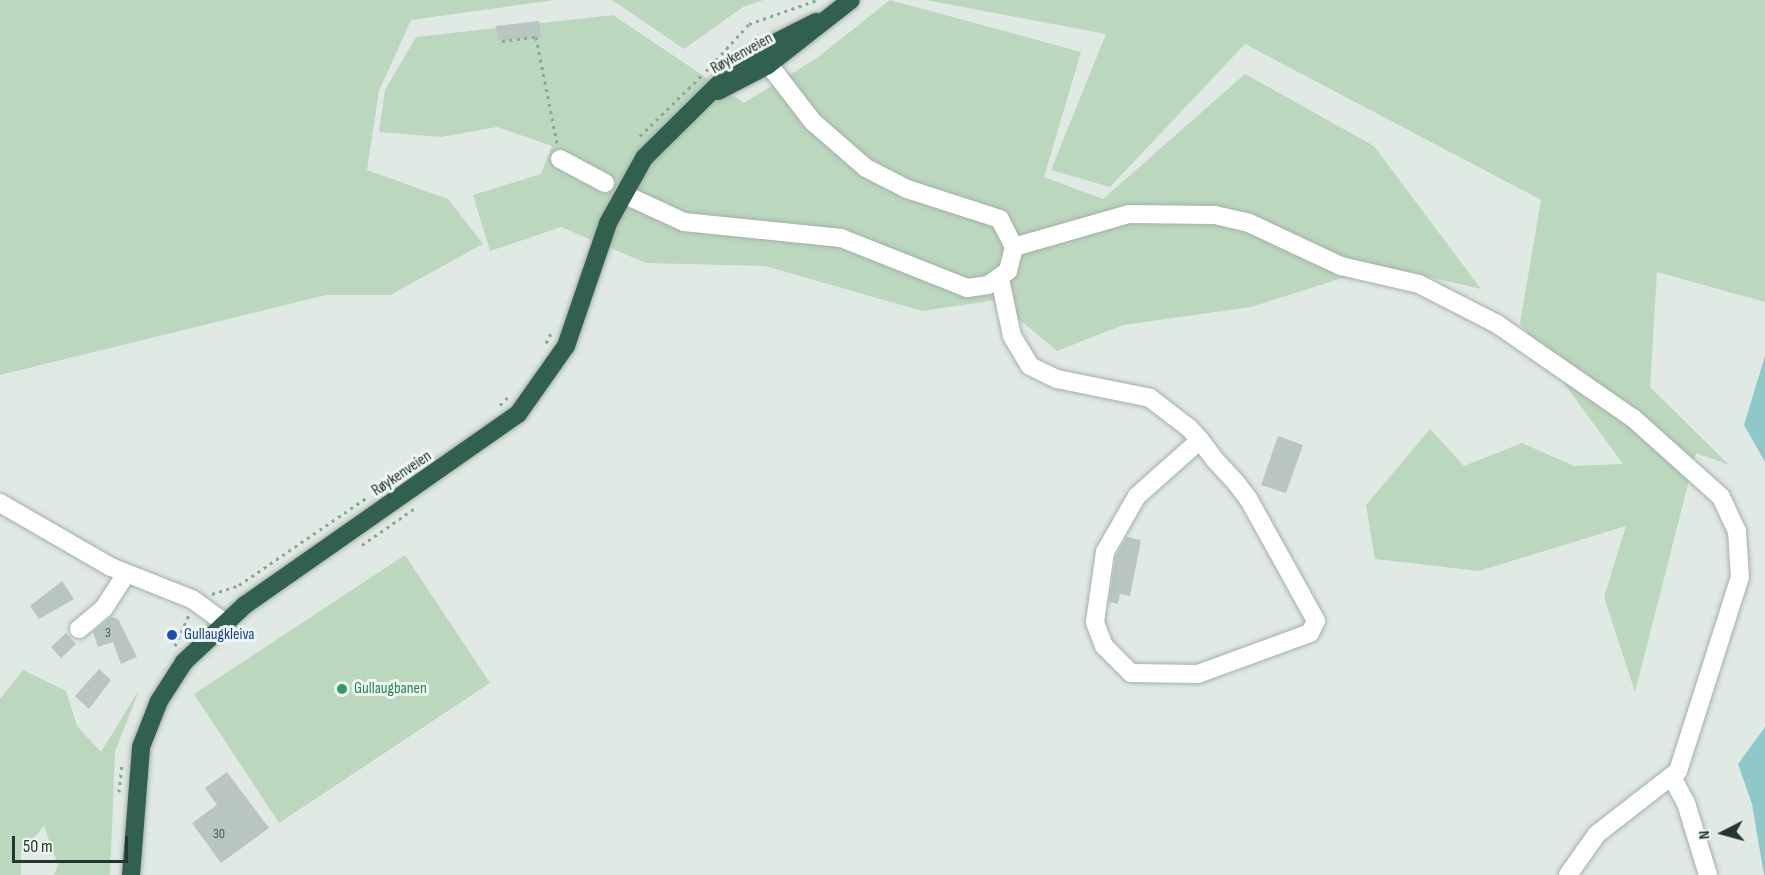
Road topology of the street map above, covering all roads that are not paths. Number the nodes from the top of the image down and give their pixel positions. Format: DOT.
graph roads {
  1 [pos="851,0"];
  2 [pos="816,22"];
  3 [pos="757,49"];
  4 [pos="768,65"];
  5 [pos="710,93"];
  6 [pos="560,159"];
  7 [pos="605,183"];
  8 [pos="632,198"];
  9 [pos="1014,247"];
  10 [pos="1000,279"];
  11 [pos="1200,440"];
  12 [pos="0,503"];
  13 [pos="126,574"];
  14 [pos="224,622"];
  15 [pos="79,629"];
  16 [pos="1672,777"];
  17 [pos="131,875"];
  18 [pos="1568,875"];
  19 [pos="1708,875"];
  1 -- 2 [label="highway, Røykenveien"];
  2 -- 3 [label="highway, Røykenveien"];
  2 -- 4 [label="highway, Røykenveien"];
  3 -- 4 [label="street"];
  3 -- 5 [label="highway, Røykenveien"];
  4 -- 5 [label="highway, Røykenveien"];
  4 -- 9 [label="street"];
  5 -- 14 [label="highway, Røykenveien"];
  6 -- 7 [label="street"];
  8 -- 10 [label="street"];
  9 -- 10 [label="street"];
  9 -- 16 [label="street"];
  10 -- 11 [label="street"];
  11 -- 11 [label="street"];
  12 -- 13 [label="street"];
  13 -- 14 [label="street"];
  13 -- 15 [label="street"];
  14 -- 17 [label="highway, Røykenveien"];
  16 -- 18 [label="street"];
  16 -- 19 [label="street"];
}
